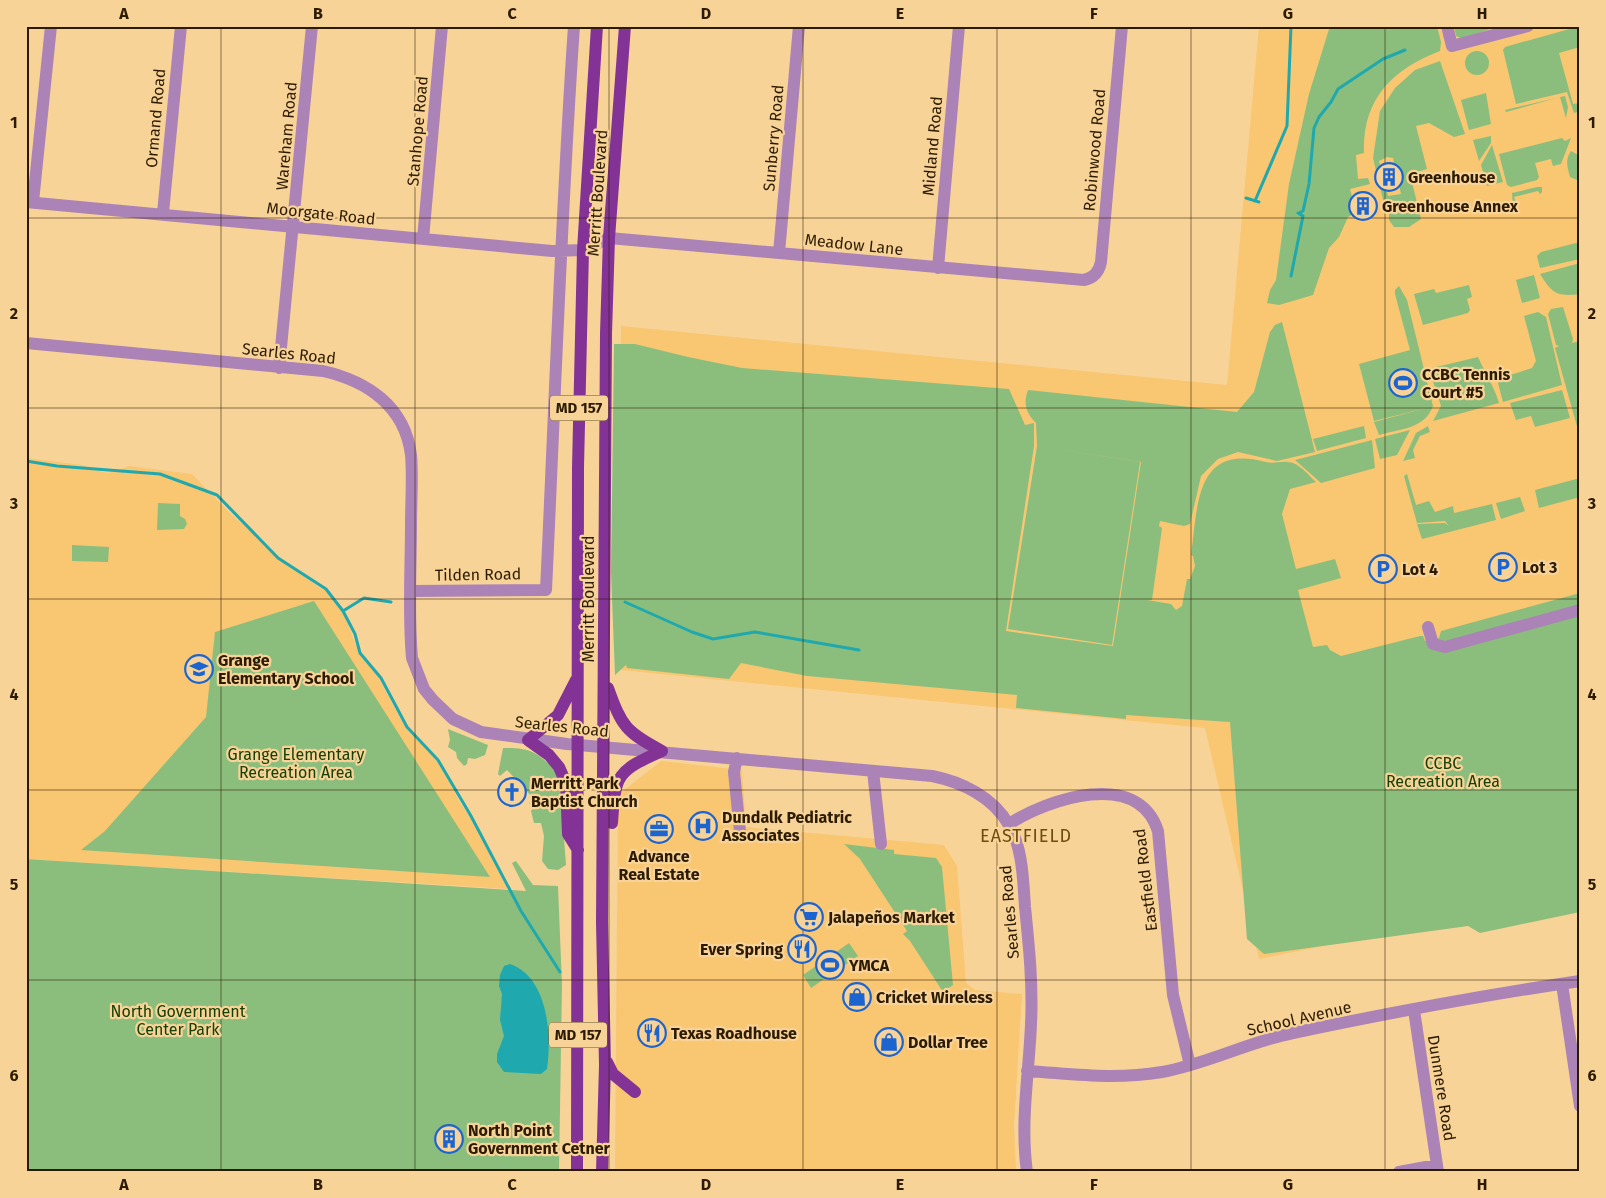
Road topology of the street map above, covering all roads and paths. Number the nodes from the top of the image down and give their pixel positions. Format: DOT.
graph roads {
  1 [pos="51,26"];
  2 [pos="180,26"];
  3 [pos="312,26"];
  4 [pos="442,26"];
  5 [pos="574,26"];
  6 [pos="597,26"];
  7 [pos="625,26"];
  8 [pos="799,26"];
  9 [pos="959,26"];
  10 [pos="1122,26"];
  11 [pos="1447,26"];
  12 [pos="1528,26"];
  13 [pos="30,202"];
  14 [pos="163,214"];
  15 [pos="294,227"];
  16 [pos="610,238"];
  17 [pos="423,239"];
  18 [pos="583,250"];
  19 [pos="560,252"];
  20 [pos="779,253"];
  21 [pos="938,268"];
  22 [pos="1094,276"];
  23 [pos="26,343"];
  24 [pos="279,368"];
  25 [pos="546,590"];
  26 [pos="411,591"];
  27 [pos="1580,610"];
  28 [pos="1428,627"];
  29 [pos="578,676"];
  30 [pos="604,678"];
  31 [pos="528,740"];
  32 [pos="577,744"];
  33 [pos="605,747"];
  34 [pos="662,751"];
  35 [pos="737,758"];
  36 [pos="874,771"];
  37 [pos="1009,824"];
  38 [pos="740,832"];
  39 [pos="881,844"];
  40 [pos="578,850"];
  41 [pos="602,922"];
  42 [pos="1580,981"];
  43 [pos="1562,984"];
  44 [pos="1414,1010"];
  45 [pos="605,1058"];
  46 [pos="1190,1065"];
  47 [pos="1027,1071"];
  48 [pos="635,1092"];
  49 [pos="1580,1106"];
  50 [pos="1438,1168"];
  51 [pos="577,1172"];
  52 [pos="602,1172"];
  53 [pos="1027,1172"];
  54 [pos="1399,1172"];
  1 -- 13 [label="street"];
  2 -- 14 [label="street, Ormand Road"];
  3 -- 15 [label="street, Wareham Road"];
  4 -- 17 [label="street, Stanhope Road"];
  5 -- 19 [label="street, Merritt Boulevard"];
  6 -- 18 [label="main road, Merritt Boulevard / MD 157"];
  7 -- 16 [label="main road, Merritt Boulevard / MD 157"];
  8 -- 20 [label="street, Sunberry Road"];
  9 -- 21 [label="street, Midland Road"];
  10 -- 22 [label="street, Robinwood Road"];
  11 -- 12 [label="street"];
  13 -- 14 [label="street, Moorgate Road"];
  14 -- 15 [label="street, Moorgate Road"];
  15 -- 17 [label="street, Moorgate Road"];
  15 -- 24 [label="street, Wareham Road"];
  16 -- 18 [label="street, Moorgate Road"];
  16 -- 20 [label="street, Meadow Lane"];
  16 -- 30 [label="main road, Merritt Boulevard / MD 157"];
  17 -- 19 [label="street, Moorgate Road"];
  18 -- 19 [label="street, Moorgate Road"];
  18 -- 29 [label="main road, Merritt Boulevard / MD 157"];
  19 -- 25 [label="street, Merritt Boulevard"];
  20 -- 21 [label="street, Meadow Lane"];
  21 -- 22 [label="street, Meadow Lane"];
  23 -- 24 [label="street, Searles Road"];
  24 -- 26 [label="street, Searles Road"];
  25 -- 26 [label="street, Tilden Road"];
  26 -- 31 [label="street, Searles Road"];
  27 -- 28 [label="street"];
  29 -- 31 [label="main road"];
  29 -- 32 [label="main road, Merritt Boulevard / MD 157"];
  30 -- 33 [label="main road, Merritt Boulevard / MD 157"];
  30 -- 34 [label="main road"];
  31 -- 32 [label="street, Searles Road"];
  31 -- 40 [label="main road"];
  32 -- 33 [label="street, Searles Road"];
  32 -- 40 [label="main road, Merritt Boulevard / MD 157"];
  33 -- 34 [label="street, Searles Road"];
  33 -- 41 [label="main road, Merritt Boulevard / MD 157"];
  34 -- 35 [label="street, Searles Road"];
  34 -- 41 [label="main road"];
  35 -- 36 [label="street, Searles Road"];
  35 -- 38 [label="street"];
  36 -- 37 [label="street, Searles Road"];
  36 -- 39 [label="street"];
  37 -- 46 [label="street, Eastfield Road"];
  37 -- 47 [label="street, Searles Road"];
  40 -- 51 [label="main road, Merritt Boulevard / MD 157"];
  41 -- 45 [label="main road, Merritt Boulevard / MD 157"];
  42 -- 43 [label="street, School Avenue"];
  43 -- 44 [label="street, School Avenue"];
  43 -- 49 [label="street"];
  44 -- 46 [label="street, School Avenue"];
  44 -- 50 [label="street, Dunmere Road"];
  45 -- 48 [label="main road"];
  45 -- 52 [label="main road, Merritt Boulevard / MD 157"];
  46 -- 47 [label="street, School Avenue"];
  47 -- 53 [label="street, Searles Road"];
  50 -- 54 [label="street"];
}
